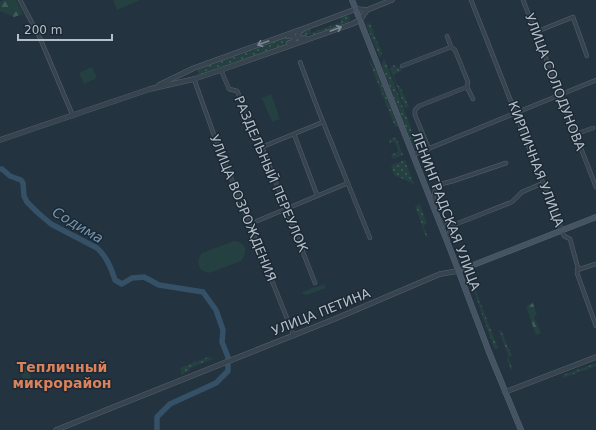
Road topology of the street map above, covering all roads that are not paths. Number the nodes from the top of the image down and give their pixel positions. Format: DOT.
graph roads {
  1 [pos="20,0"];
  2 [pos="352,0"];
  3 [pos="392,0"];
  4 [pos="471,0"];
  5 [pos="523,0"];
  6 [pos="356,9"];
  7 [pos="367,10"];
  8 [pos="360,20"];
  9 [pos="305,28"];
  10 [pos="536,32"];
  11 [pos="447,36"];
  12 [pos="280,37"];
  13 [pos="312,38"];
  14 [pos="286,47"];
  15 [pos="451,47"];
  16 [pos="587,56"];
  17 [pos="300,62"];
  18 [pos="402,66"];
  19 [pos="194,68"];
  20 [pos="221,70"];
  21 [pos="194,79"];
  22 [pos="596,80"];
  23 [pos="467,87"];
  24 [pos="150,89"];
  25 [pos="560,95"];
  26 [pos="473,99"];
  27 [pos="516,113"];
  28 [pos="73,116"];
  29 [pos="322,122"];
  30 [pos="593,128"];
  31 [pos="294,134"];
  32 [pos="576,134"];
  33 [pos="1,140"];
  34 [pos="262,147"];
  35 [pos="429,150"];
  36 [pos="413,156"];
  37 [pos="506,163"];
  38 [pos="348,183"];
  39 [pos="543,183"];
  40 [pos="596,187"];
  41 [pos="317,195"];
  42 [pos="433,205"];
  43 [pos="285,208"];
  44 [pos="596,217"];
  45 [pos="438,219"];
  46 [pos="257,221"];
  47 [pos="451,226"];
  48 [pos="562,231"];
  49 [pos="370,238"];
  50 [pos="447,241"];
  51 [pos="596,264"];
  52 [pos="458,270"];
  53 [pos="578,270"];
  54 [pos="315,283"];
  55 [pos="596,326"];
  56 [pos="294,336"];
  57 [pos="596,357"];
  58 [pos="505,392"];
  59 [pos="56,430"];
  60 [pos="521,430"];
  1 -- 28 [label="street"];
  2 -- 6 [label="main road, ЛЕНИНГРАДСКАЯ УЛИЦА"];
  3 -- 7 [label="street"];
  4 -- 27 [label="street, КИРПИЧНАЯ УЛИЦА"];
  5 -- 10 [label="street, УЛИЦА СОЛОДУНОВА"];
  6 -- 7 [label="street"];
  6 -- 8 [label="main road, ЛЕНИНГРАДСКАЯ УЛИЦА"];
  6 -- 9 [label="street"];
  7 -- 8 [label="street"];
  13 -- 8 [label="street, one-way"];
  8 -- 36 [label="main road, ЛЕНИНГРАДСКАЯ УЛИЦА"];
  9 -- 12 [label="street"];
  9 -- 13 [label="street"];
  10 -- 16 [label="street"];
  10 -- 25 [label="street, УЛИЦА СОЛОДУНОВА"];
  11 -- 15 [label="street"];
  12 -- 14 [label="street"];
  12 -- 19 [label="street, one-way"];
  13 -- 14 [label="street"];
  14 -- 20 [label="street"];
  15 -- 18 [label="street"];
  15 -- 23 [label="street"];
  17 -- 29 [label="street"];
  19 -- 21 [label="street"];
  19 -- 24 [label="street"];
  20 -- 21 [label="street"];
  20 -- 34 [label="street, РАЗДЕЛЬНЫЙ ПЕРЕУЛОК"];
  21 -- 24 [label="street"];
  21 -- 56 [label="street, УЛИЦА ВОЗРОЖДЕНИЯ"];
  22 -- 25 [label="street"];
  23 -- 26 [label="street"];
  23 -- 35 [label="street"];
  24 -- 28 [label="street"];
  25 -- 27 [label="street"];
  25 -- 32 [label="street, УЛИЦА СОЛОДУНОВА"];
  27 -- 35 [label="street"];
  27 -- 39 [label="street, КИРПИЧНАЯ УЛИЦА"];
  28 -- 33 [label="street"];
  29 -- 31 [label="street"];
  29 -- 38 [label="street"];
  30 -- 32 [label="street"];
  31 -- 34 [label="street"];
  31 -- 41 [label="street"];
  32 -- 40 [label="street, УЛИЦА СОЛОДУНОВА"];
  34 -- 43 [label="street, РАЗДЕЛЬНЫЙ ПЕРЕУЛОК"];
  35 -- 36 [label="street"];
  36 -- 42 [label="main road, ЛЕНИНГРАДСКАЯ УЛИЦА"];
  37 -- 42 [label="street"];
  38 -- 41 [label="street"];
  38 -- 49 [label="street"];
  39 -- 47 [label="street"];
  39 -- 48 [label="street, КИРПИЧНАЯ УЛИЦА"];
  41 -- 43 [label="street"];
  42 -- 45 [label="main road, ЛЕНИНГРАДСКАЯ УЛИЦА"];
  43 -- 46 [label="street"];
  43 -- 54 [label="street, РАЗДЕЛЬНЫЙ ПЕРЕУЛОК"];
  44 -- 48 [label="main road, УЛИЦА ПЕТИНА"];
  45 -- 47 [label="street"];
  45 -- 50 [label="main road, ЛЕНИНГРАДСКАЯ УЛИЦА"];
  47 -- 50 [label="street"];
  48 -- 52 [label="main road, УЛИЦА ПЕТИНА"];
  48 -- 53 [label="street, КИРПИЧНАЯ УЛИЦА"];
  50 -- 52 [label="main road, ЛЕНИНГРАДСКАЯ УЛИЦА"];
  51 -- 53 [label="street"];
  52 -- 56 [label="street, УЛИЦА ПЕТИНА"];
  52 -- 58 [label="main road, ЛЕНИНГРАДСКАЯ УЛИЦА"];
  53 -- 55 [label="street, КИРПИЧНАЯ УЛИЦА"];
  56 -- 59 [label="street, УЛИЦА ПЕТИНА"];
  57 -- 58 [label="street"];
  58 -- 60 [label="main road, ЛЕНИНГРАДСКАЯ УЛИЦА"];
}
